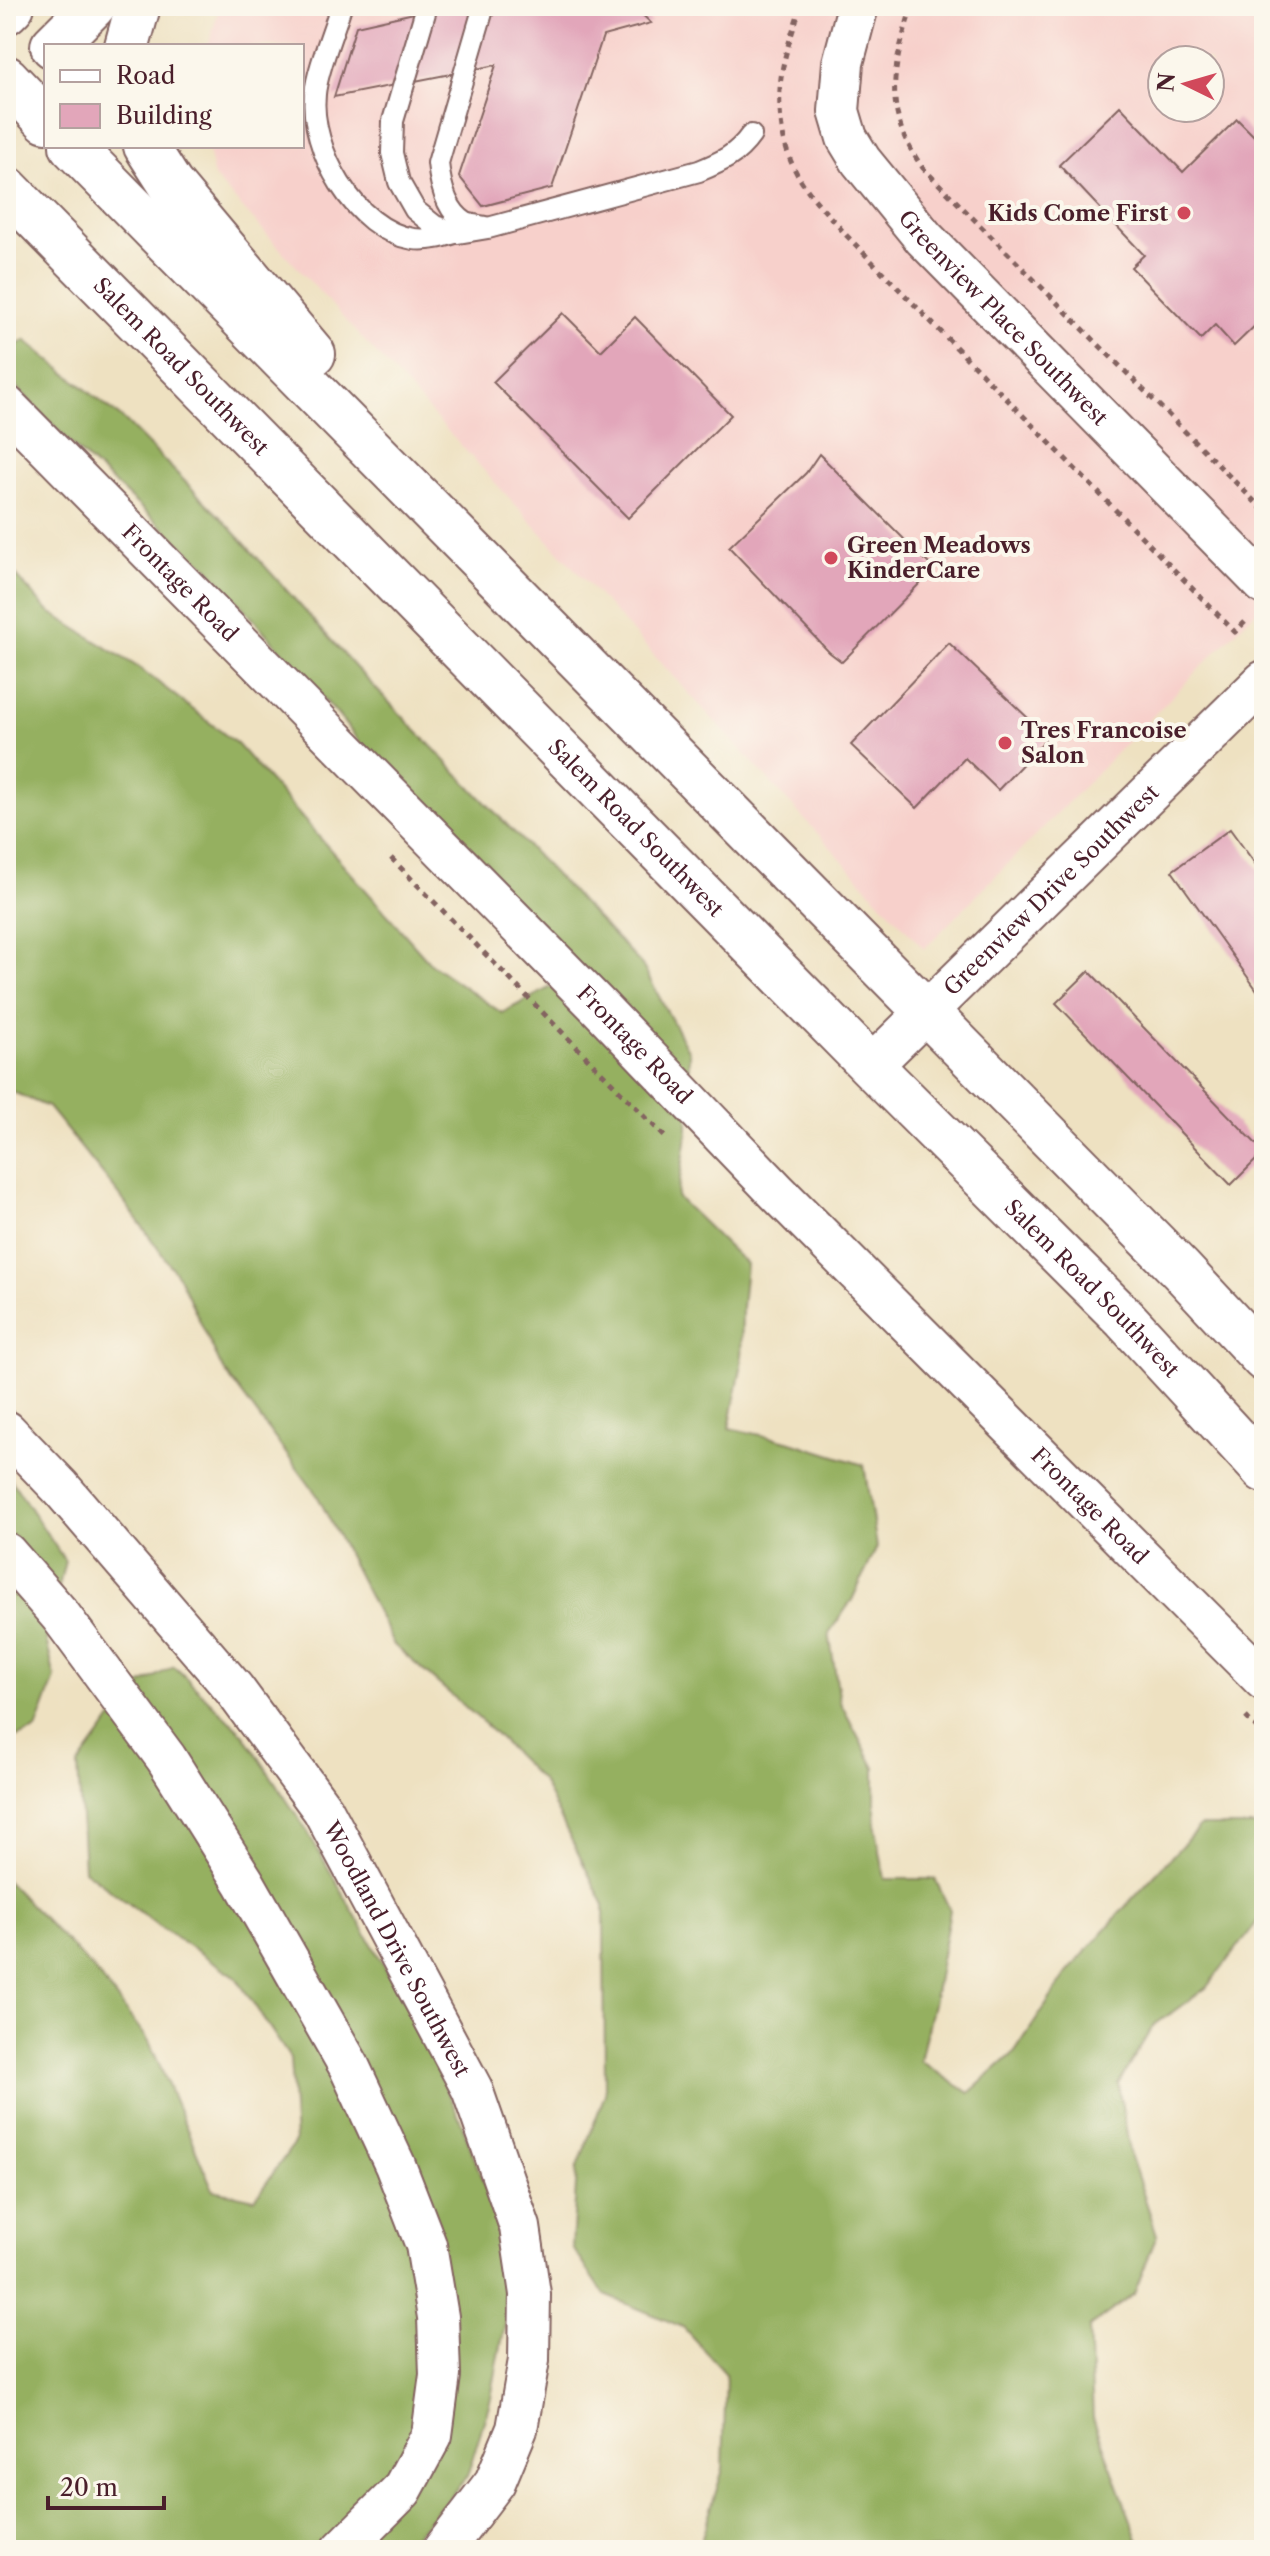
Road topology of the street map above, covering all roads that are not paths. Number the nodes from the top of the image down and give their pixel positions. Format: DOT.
graph roads {
  1 [pos="12,6"];
  2 [pos="93,6"];
  3 [pos="138,6"];
  4 [pos="341,6"];
  5 [pos="427,6"];
  6 [pos="484,6"];
  7 [pos="858,6"];
  8 [pos="6,12"];
  9 [pos="55,44"];
  10 [pos="128,44"];
  11 [pos="44,55"];
  12 [pos="8,84"];
  13 [pos="44,118"];
  14 [pos="751,135"];
  15 [pos="74,148"];
  16 [pos="147,148"];
  17 [pos="6,188"];
  18 [pos="488,228"];
  19 [pos="458,233"];
  20 [pos="6,406"];
  21 [pos="1264,584"];
  22 [pos="520,601"];
  23 [pos="1264,681"];
  24 [pos="927,1014"];
  25 [pos="871,1066"];
  26 [pos="1264,1359"];
  27 [pos="6,1431"];
  28 [pos="1264,1470"];
  29 [pos="6,1553"];
  30 [pos="1264,1680"];
  31 [pos="342,2550"];
  32 [pos="443,2550"];
  1 -- 8 [label="main road"];
  2 -- 9 [label="main road"];
  3 -- 10 [label="main road"];
  4 -- 19 [label="lane"];
  5 -- 19 [label="lane"];
  6 -- 18 [label="lane"];
  7 -- 21 [label="street, Greenview Place Southwest"];
  11 -- 12 [label="main road"];
  12 -- 13 [label="main road"];
  14 -- 18 [label="lane"];
  15 -- 22 [label="main road"];
  16 -- 22 [label="main road"];
  17 -- 25 [label="main road, Salem Road Southwest"];
  18 -- 19 [label="lane"];
  20 -- 30 [label="street, Frontage Road"];
  22 -- 24 [label="main road"];
  23 -- 24 [label="street, Greenview Drive Southwest"];
  24 -- 25 [label="street, Greenview Drive Southwest"];
  24 -- 26 [label="main road"];
  25 -- 28 [label="main road, Salem Road Southwest"];
  27 -- 32 [label="street, Woodland Drive Southwest"];
  29 -- 31 [label="street"];
}
